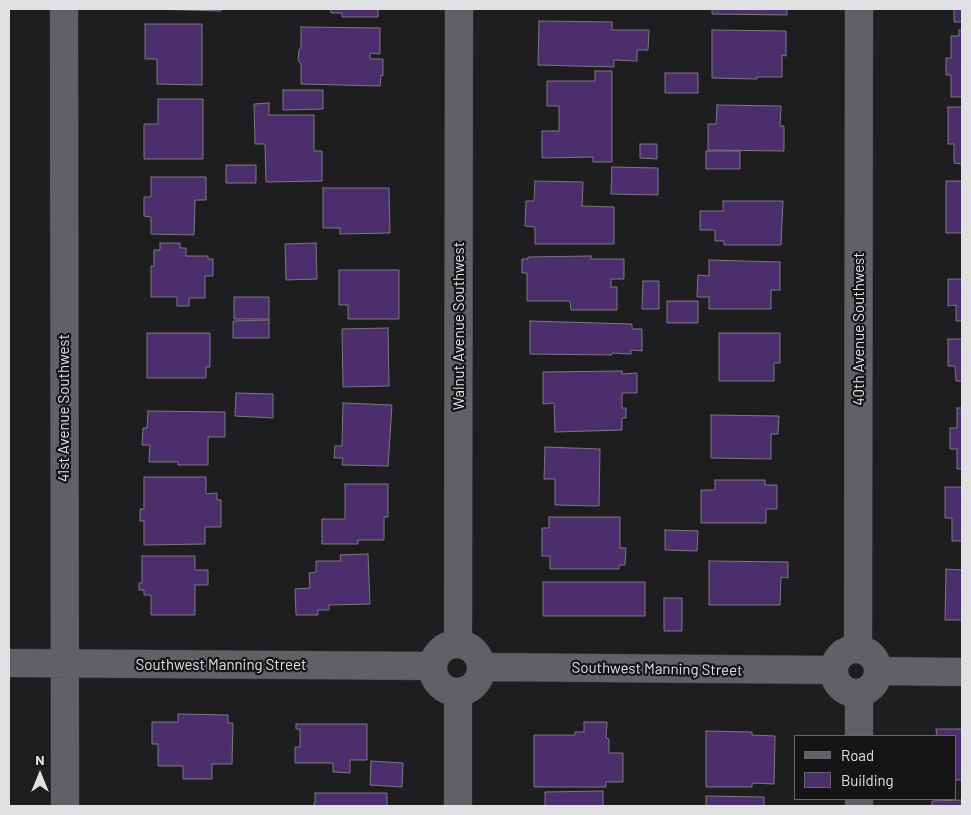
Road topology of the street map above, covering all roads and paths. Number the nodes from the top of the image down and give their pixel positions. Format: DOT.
graph roads {
  1 [pos="64,9"];
  2 [pos="459,9"];
  3 [pos="859,9"];
  4 [pos="458,644"];
  5 [pos="858,648"];
  6 [pos="9,663"];
  7 [pos="65,664"];
  8 [pos="433,666"];
  9 [pos="481,667"];
  10 [pos="834,670"];
  11 [pos="878,671"];
  12 [pos="962,672"];
  13 [pos="458,692"];
  14 [pos="859,693"];
  15 [pos="859,735"];
  16 [pos="65,806"];
  17 [pos="458,806"];
  1 -- 7 [label="street, 41st Avenue Southwest"];
  2 -- 4 [label="street, Walnut Avenue Southwest"];
  3 -- 5 [label="street, 40th Avenue Southwest"];
  4 -- 8 [label="street"];
  4 -- 9 [label="street"];
  5 -- 10 [label="street"];
  5 -- 11 [label="street"];
  6 -- 7 [label="street, Southwest Manning Street"];
  7 -- 8 [label="street, Southwest Manning Street"];
  7 -- 16 [label="street, 41st Avenue Southwest"];
  8 -- 13 [label="street"];
  9 -- 10 [label="street, Southwest Manning Street"];
  9 -- 13 [label="street"];
  10 -- 14 [label="street"];
  11 -- 12 [label="street"];
  11 -- 14 [label="street"];
  13 -- 17 [label="street"];
  14 -- 15 [label="street"];
}
